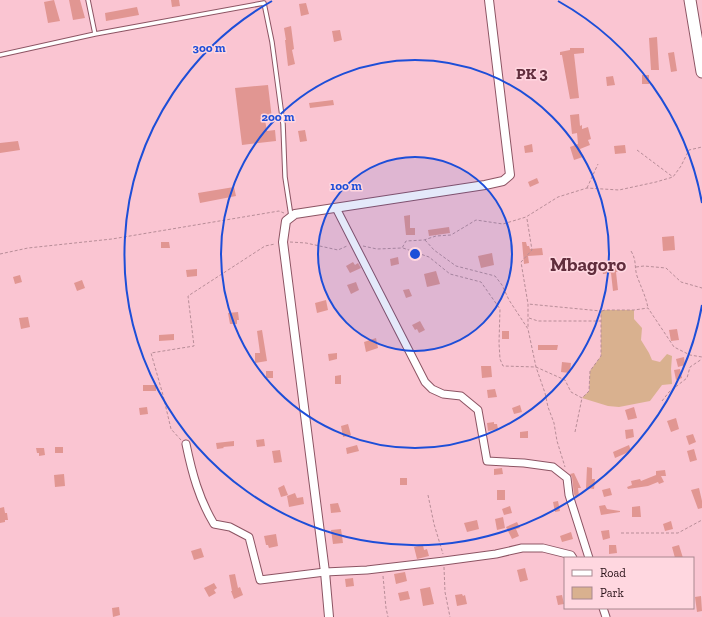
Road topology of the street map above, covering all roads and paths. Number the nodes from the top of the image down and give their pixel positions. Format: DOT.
graph roads {
  1 [pos="88,0"];
  2 [pos="489,0"];
  3 [pos="690,0"];
  4 [pos="264,1"];
  5 [pos="94,34"];
  6 [pos="0,55"];
  7 [pos="702,72"];
  8 [pos="702,147"];
  9 [pos="637,150"];
  10 [pos="598,164"];
  11 [pos="673,177"];
  12 [pos="587,188"];
  13 [pos="336,208"];
  14 [pos="292,217"];
  15 [pos="526,217"];
  16 [pos="424,240"];
  17 [pos="283,242"];
  18 [pos="354,243"];
  19 [pos="402,248"];
  20 [pos="631,251"];
  21 [pos="0,254"];
  22 [pos="636,267"];
  23 [pos="702,288"];
  24 [pos="528,304"];
  25 [pos="648,308"];
  26 [pos="601,311"];
  27 [pos="528,318"];
  28 [pos="601,321"];
  29 [pos="528,329"];
  30 [pos="702,357"];
  31 [pos="702,359"];
  32 [pos="536,366"];
  33 [pos="582,398"];
  34 [pos="662,401"];
  35 [pos="575,432"];
  36 [pos="186,444"];
  37 [pos="567,478"];
  38 [pos="428,495"];
  39 [pos="702,520"];
  40 [pos="621,533"];
  41 [pos="572,557"];
  42 [pos="589,557"];
  43 [pos="444,561"];
  44 [pos="381,568"];
  45 [pos="325,572"];
  46 [pos="329,617"];
  47 [pos="388,617"];
  48 [pos="450,617"];
  1 -- 5 [label="lane"];
  2 -- 13 [label="street"];
  3 -- 7 [label="main road"];
  4 -- 5 [label="lane"];
  4 -- 14 [label="lane"];
  5 -- 6 [label="lane"];
  8 -- 11 [label="path"];
  9 -- 11 [label="path"];
  10 -- 12 [label="path"];
  11 -- 12 [label="path"];
  12 -- 15 [label="path"];
  13 -- 14 [label="street"];
  13 -- 18 [label="street"];
  14 -- 17 [label="street"];
  14 -- 21 [label="path"];
  15 -- 16 [label="path"];
  15 -- 24 [label="path"];
  16 -- 19 [label="path"];
  16 -- 29 [label="path"];
  17 -- 18 [label="path"];
  17 -- 36 [label="path"];
  17 -- 45 [label="street"];
  18 -- 19 [label="path"];
  18 -- 37 [label="street"];
  19 -- 32 [label="path"];
  20 -- 22 [label="path"];
  22 -- 23 [label="path"];
  22 -- 25 [label="path"];
  24 -- 26 [label="path"];
  24 -- 27 [label="path"];
  25 -- 26 [label="path"];
  25 -- 30 [label="path"];
  26 -- 28 [label="path"];
  27 -- 28 [label="path"];
  27 -- 29 [label="path"];
  28 -- 33 [label="path"];
  29 -- 32 [label="path"];
  31 -- 34 [label="path"];
  32 -- 33 [label="path"];
  32 -- 37 [label="path"];
  33 -- 35 [label="path"];
  36 -- 45 [label="street"];
  37 -- 42 [label="street"];
  38 -- 43 [label="path"];
  39 -- 40 [label="path"];
  41 -- 43 [label="street"];
  43 -- 44 [label="street"];
  43 -- 48 [label="path"];
  44 -- 45 [label="street"];
  44 -- 47 [label="path"];
  45 -- 46 [label="street"];
}
